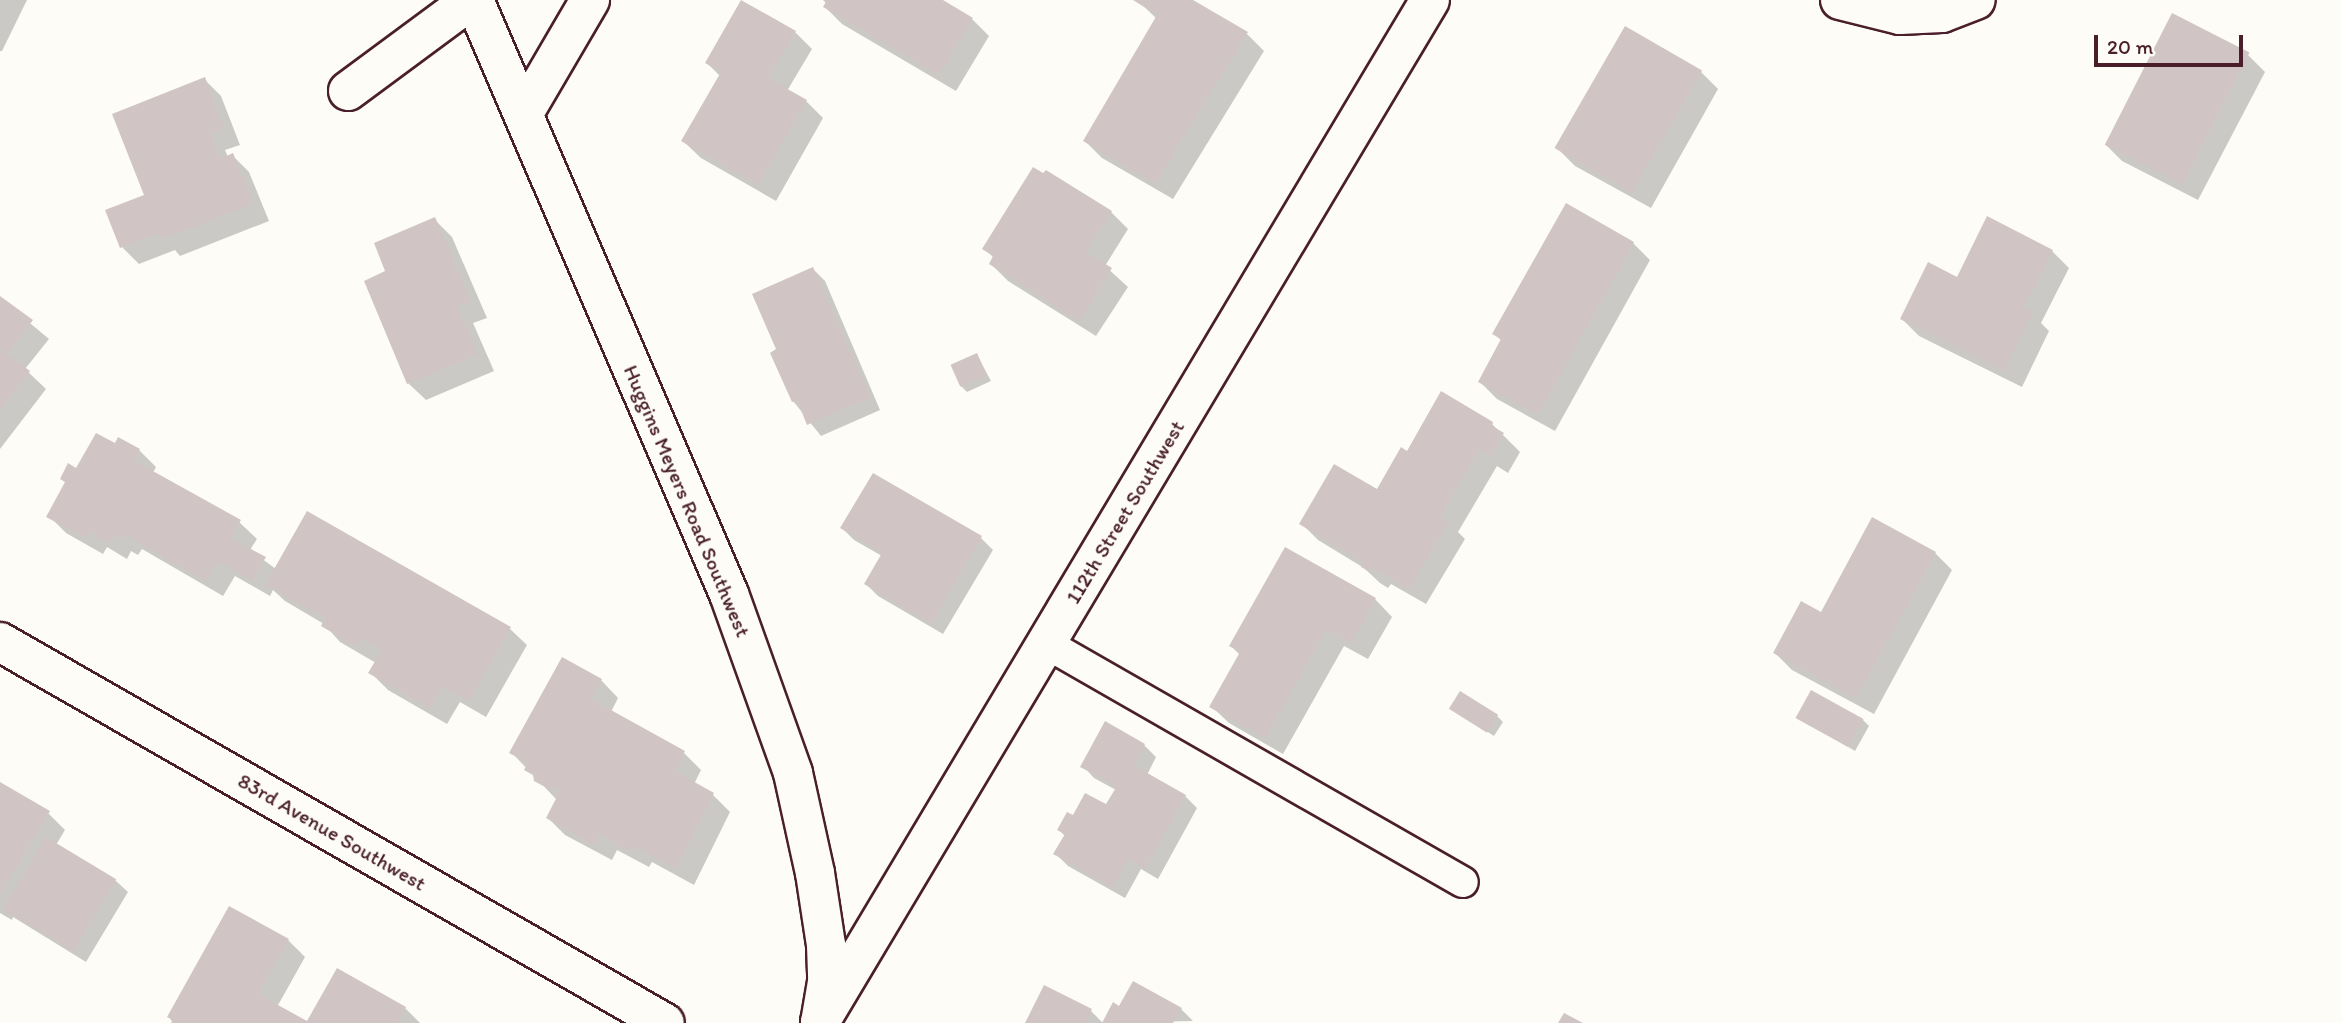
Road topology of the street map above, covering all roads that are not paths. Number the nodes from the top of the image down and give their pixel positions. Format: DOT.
graph roads {
  1 [pos="590,0"];
  2 [pos="1430,0"];
  3 [pos="1840,0"];
  4 [pos="1976,0"];
  5 [pos="468,3"];
  6 [pos="348,91"];
  7 [pos="524,113"];
  8 [pos="0,642"];
  9 [pos="1046,644"];
  10 [pos="1463,882"];
  11 [pos="665,1023"];
  12 [pos="820,1023"];
  1 -- 7 [label="street"];
  2 -- 9 [label="street, 112th Street Southwest"];
  3 -- 4 [label="street"];
  5 -- 6 [label="street"];
  5 -- 7 [label="street, Huggins Meyers Road Southwest"];
  7 -- 12 [label="street, Huggins Meyers Road Southwest"];
  8 -- 11 [label="street, 83rd Avenue Southwest"];
  9 -- 10 [label="lane"];
  9 -- 12 [label="street, 112th Street Southwest"];
}
